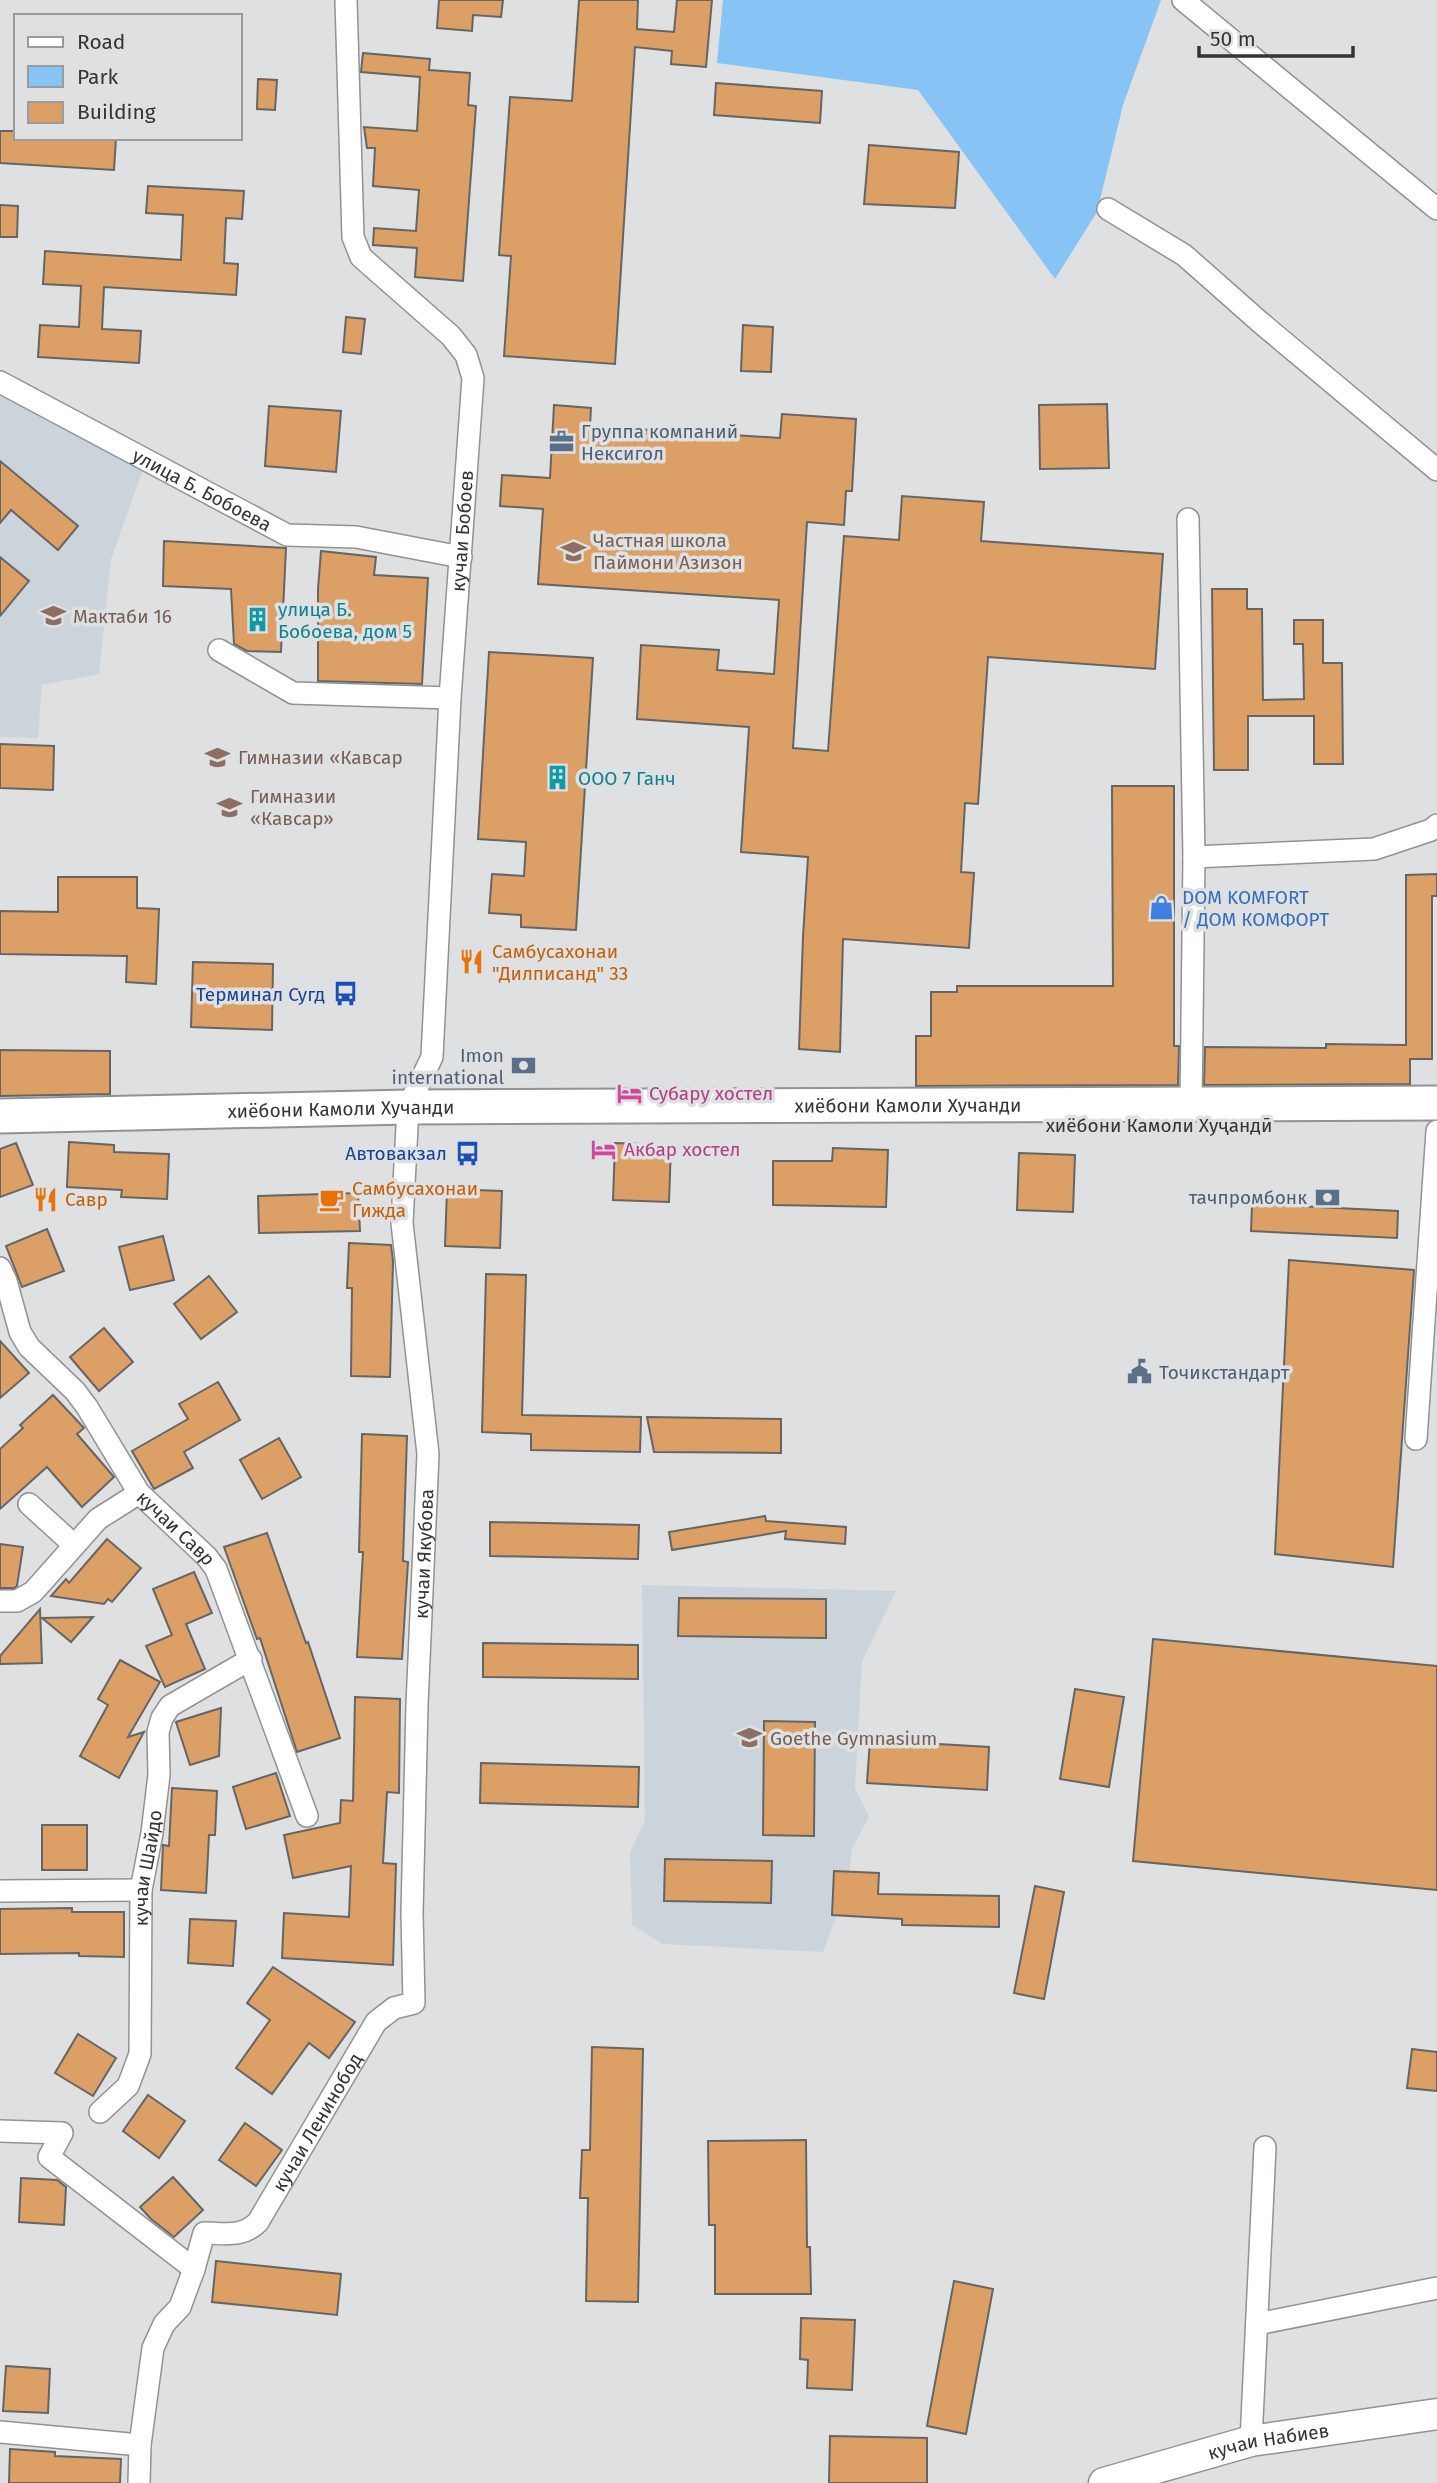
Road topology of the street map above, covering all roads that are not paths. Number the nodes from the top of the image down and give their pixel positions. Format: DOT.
graph roads {
  1 [pos="346,0"];
  2 [pos="1183,0"];
  3 [pos="1108,209"];
  4 [pos="1437,209"];
  5 [pos="0,382"];
  6 [pos="1437,470"];
  7 [pos="1188,519"];
  8 [pos="460,556"];
  9 [pos="219,650"];
  10 [pos="450,698"];
  11 [pos="1437,825"];
  12 [pos="1194,856"];
  13 [pos="1437,1103"];
  14 [pos="1191,1105"];
  15 [pos="0,1116"];
  16 [pos="408,1117"];
  17 [pos="1437,1125"];
  18 [pos="1437,1131"];
  19 [pos="0,1134"];
  20 [pos="0,1268"];
  21 [pos="1416,1439"];
  22 [pos="139,1493"];
  23 [pos="29,1504"];
  24 [pos="74,1545"];
  25 [pos="0,1601"];
  26 [pos="251,1659"];
  27 [pos="307,1816"];
  28 [pos="141,1890"];
  29 [pos="0,1891"];
  30 [pos="414,2003"];
  31 [pos="100,2112"];
  32 [pos="0,2131"];
  33 [pos="1265,2147"];
  34 [pos="194,2269"];
  35 [pos="1437,2288"];
  36 [pos="1257,2324"];
  37 [pos="1437,2414"];
  38 [pos="0,2432"];
  39 [pos="1251,2441"];
  40 [pos="140,2445"];
  41 [pos="139,2483"];
  42 [pos="1104,2483"];
  1 -- 8 [label="street, кучаи Бобоев"];
  2 -- 4 [label="street"];
  3 -- 6 [label="street"];
  5 -- 8 [label="street, улица Б. Бобоева"];
  7 -- 12 [label="street"];
  8 -- 10 [label="street, кучаи Бобоев"];
  9 -- 10 [label="street"];
  10 -- 16 [label="street, кучаи Бобоев"];
  11 -- 12 [label="street"];
  12 -- 14 [label="street"];
  13 -- 14 [label="main road, хиёбони Камоли Хучанди"];
  14 -- 16 [label="main road, хиёбони Камоли Хучанди"];
  15 -- 16 [label="main road, хиёбони Камоли Хучанди"];
  16 -- 17 [label="main road, хиёбони Камоли Хуҷандӣ"];
  16 -- 19 [label="main road, хиёбони Камоли Хуҷандӣ"];
  16 -- 30 [label="street, кучаи Якубова"];
  18 -- 21 [label="street"];
  20 -- 22 [label="street, кучаи Савр"];
  22 -- 24 [label="street"];
  22 -- 26 [label="street, кучаи Савр"];
  23 -- 24 [label="street"];
  24 -- 25 [label="street"];
  26 -- 27 [label="street, кучаи Савр"];
  26 -- 28 [label="street, кучаи Шайдо"];
  28 -- 29 [label="street"];
  28 -- 31 [label="street, кучаи Шайдо"];
  30 -- 34 [label="street, кучаи Ленинобод"];
  32 -- 34 [label="street"];
  33 -- 36 [label="street"];
  34 -- 40 [label="street"];
  35 -- 36 [label="street"];
  36 -- 39 [label="street"];
  37 -- 39 [label="main road, кучаи Набиев"];
  38 -- 40 [label="street"];
  39 -- 42 [label="main road, кучаи Набиев"];
  40 -- 41 [label="street"];
}
